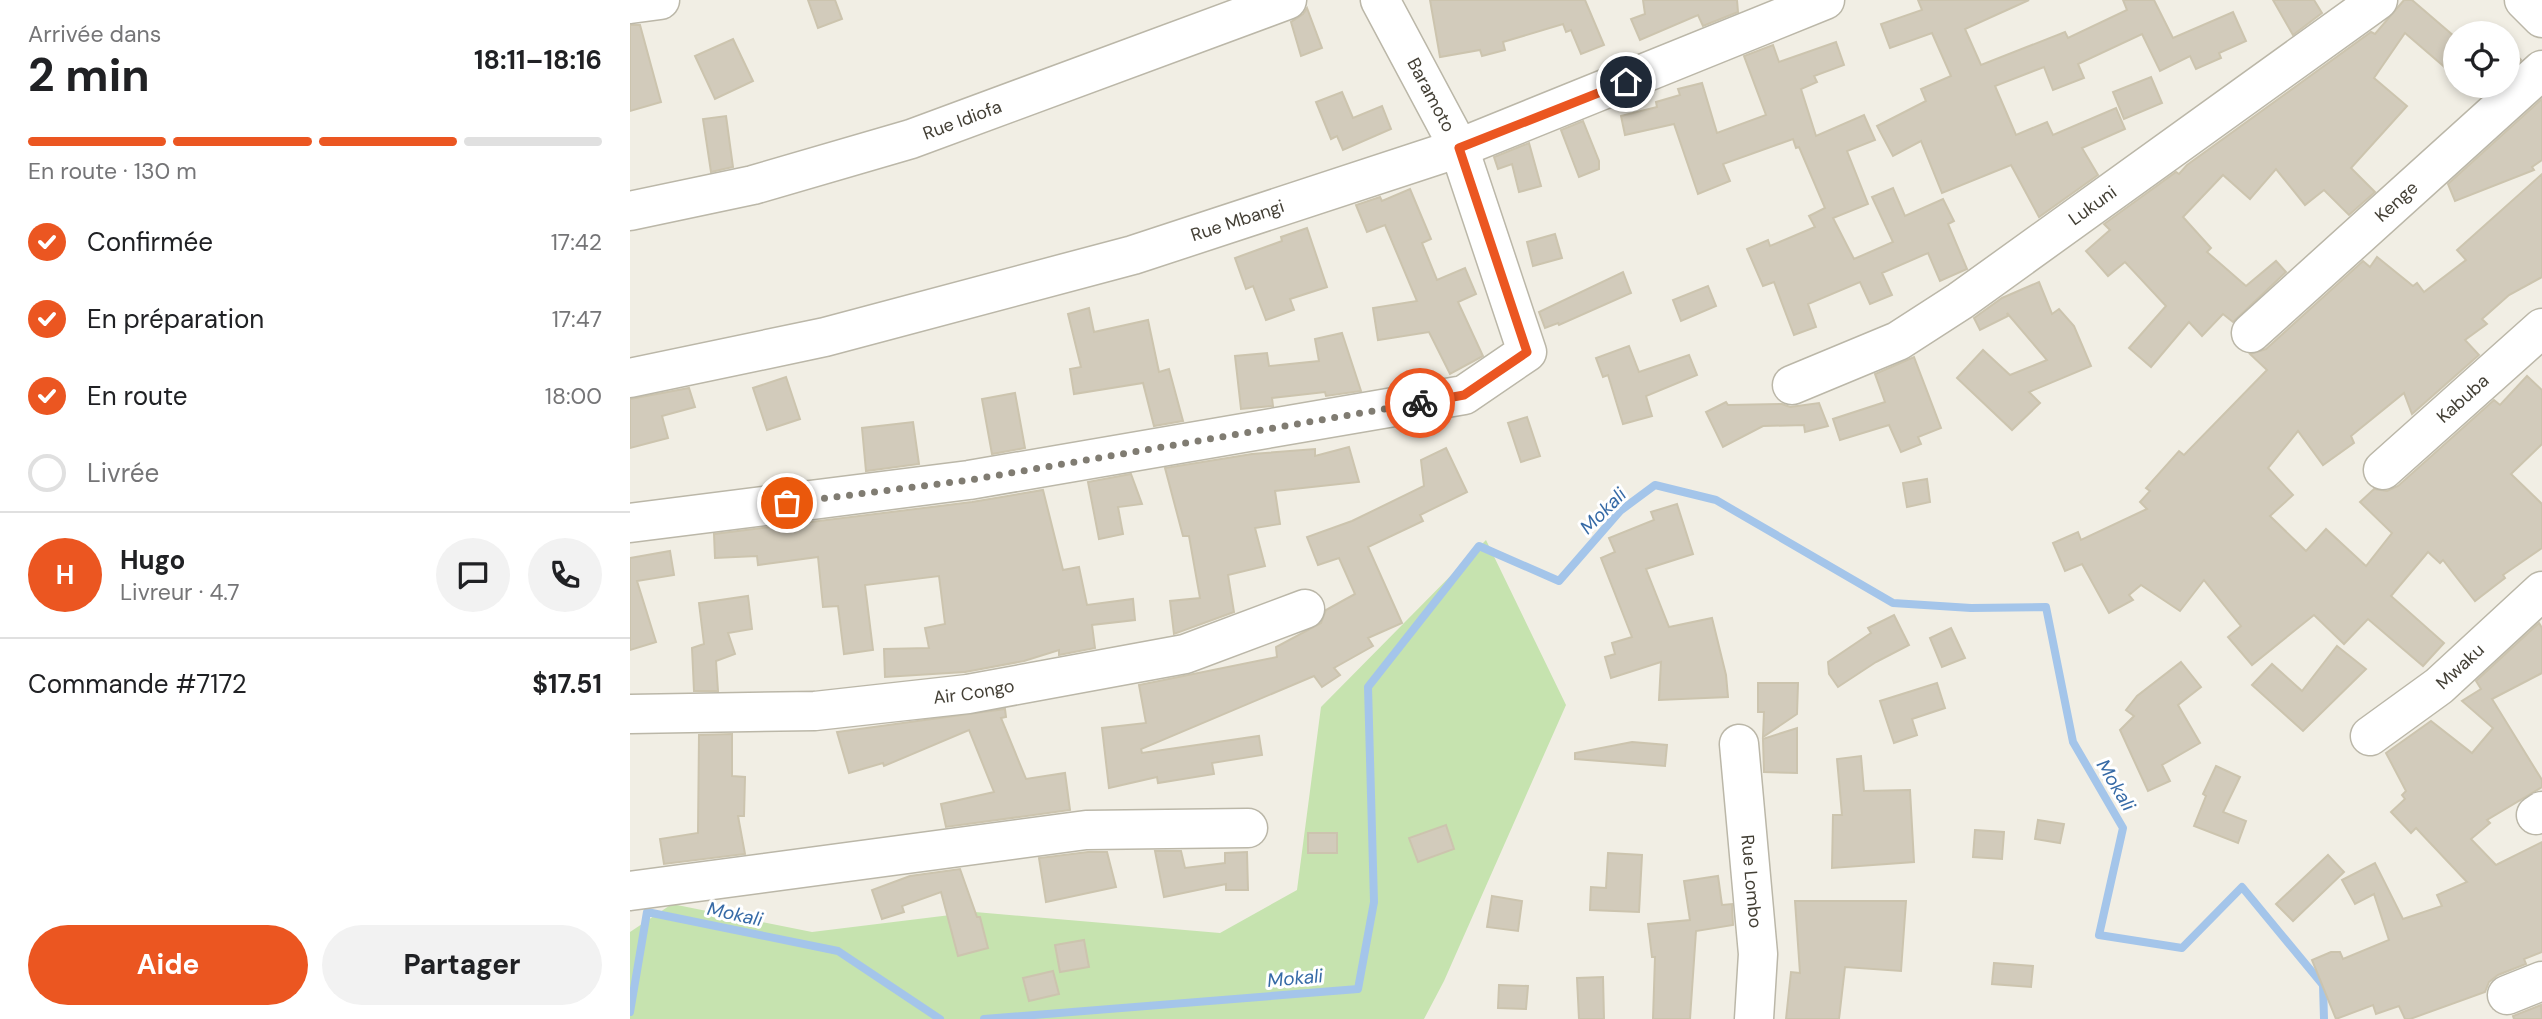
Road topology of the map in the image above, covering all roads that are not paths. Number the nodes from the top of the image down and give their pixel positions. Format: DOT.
graph roads {
  1 [pos="660,0"];
  2 [pos="1287,0"];
  3 [pos="1380,0"];
  4 [pos="1825,0"];
  5 [pos="2378,0"];
  6 [pos="2524,0"];
  7 [pos="630,4"];
  8 [pos="2542,18"];
  9 [pos="2542,70"];
  10 [pos="1459,148"];
  11 [pos="630,211"];
  12 [pos="2542,328"];
  13 [pos="2251,332"];
  14 [pos="630,378"];
  15 [pos="1792,385"];
  16 [pos="2383,470"];
  17 [pos="630,523"];
  18 [pos="2542,591"];
  19 [pos="1305,609"];
  20 [pos="630,714"];
  21 [pos="2370,736"];
  22 [pos="1740,744"];
  23 [pos="1248,828"];
  24 [pos="630,891"];
  25 [pos="2542,981"];
  26 [pos="2507,995"];
  27 [pos="1754,1019"];
  1 -- 7 [label="street"];
  2 -- 11 [label="street, Rue Idiofa"];
  3 -- 10 [label="street, Baramoto"];
  4 -- 10 [label="street, Rue Mbangi"];
  5 -- 15 [label="street, Lukuni"];
  6 -- 8 [label="street"];
  9 -- 13 [label="street, Kenge"];
  10 -- 14 [label="street, Rue Mbangi"];
  10 -- 17 [label="street, Baramoto"];
  12 -- 16 [label="street, Kabuba"];
  18 -- 21 [label="street, Mwaku"];
  19 -- 20 [label="street, Air Congo"];
  22 -- 27 [label="street, Rue Lombo"];
  23 -- 24 [label="street"];
  25 -- 26 [label="street"];
}
